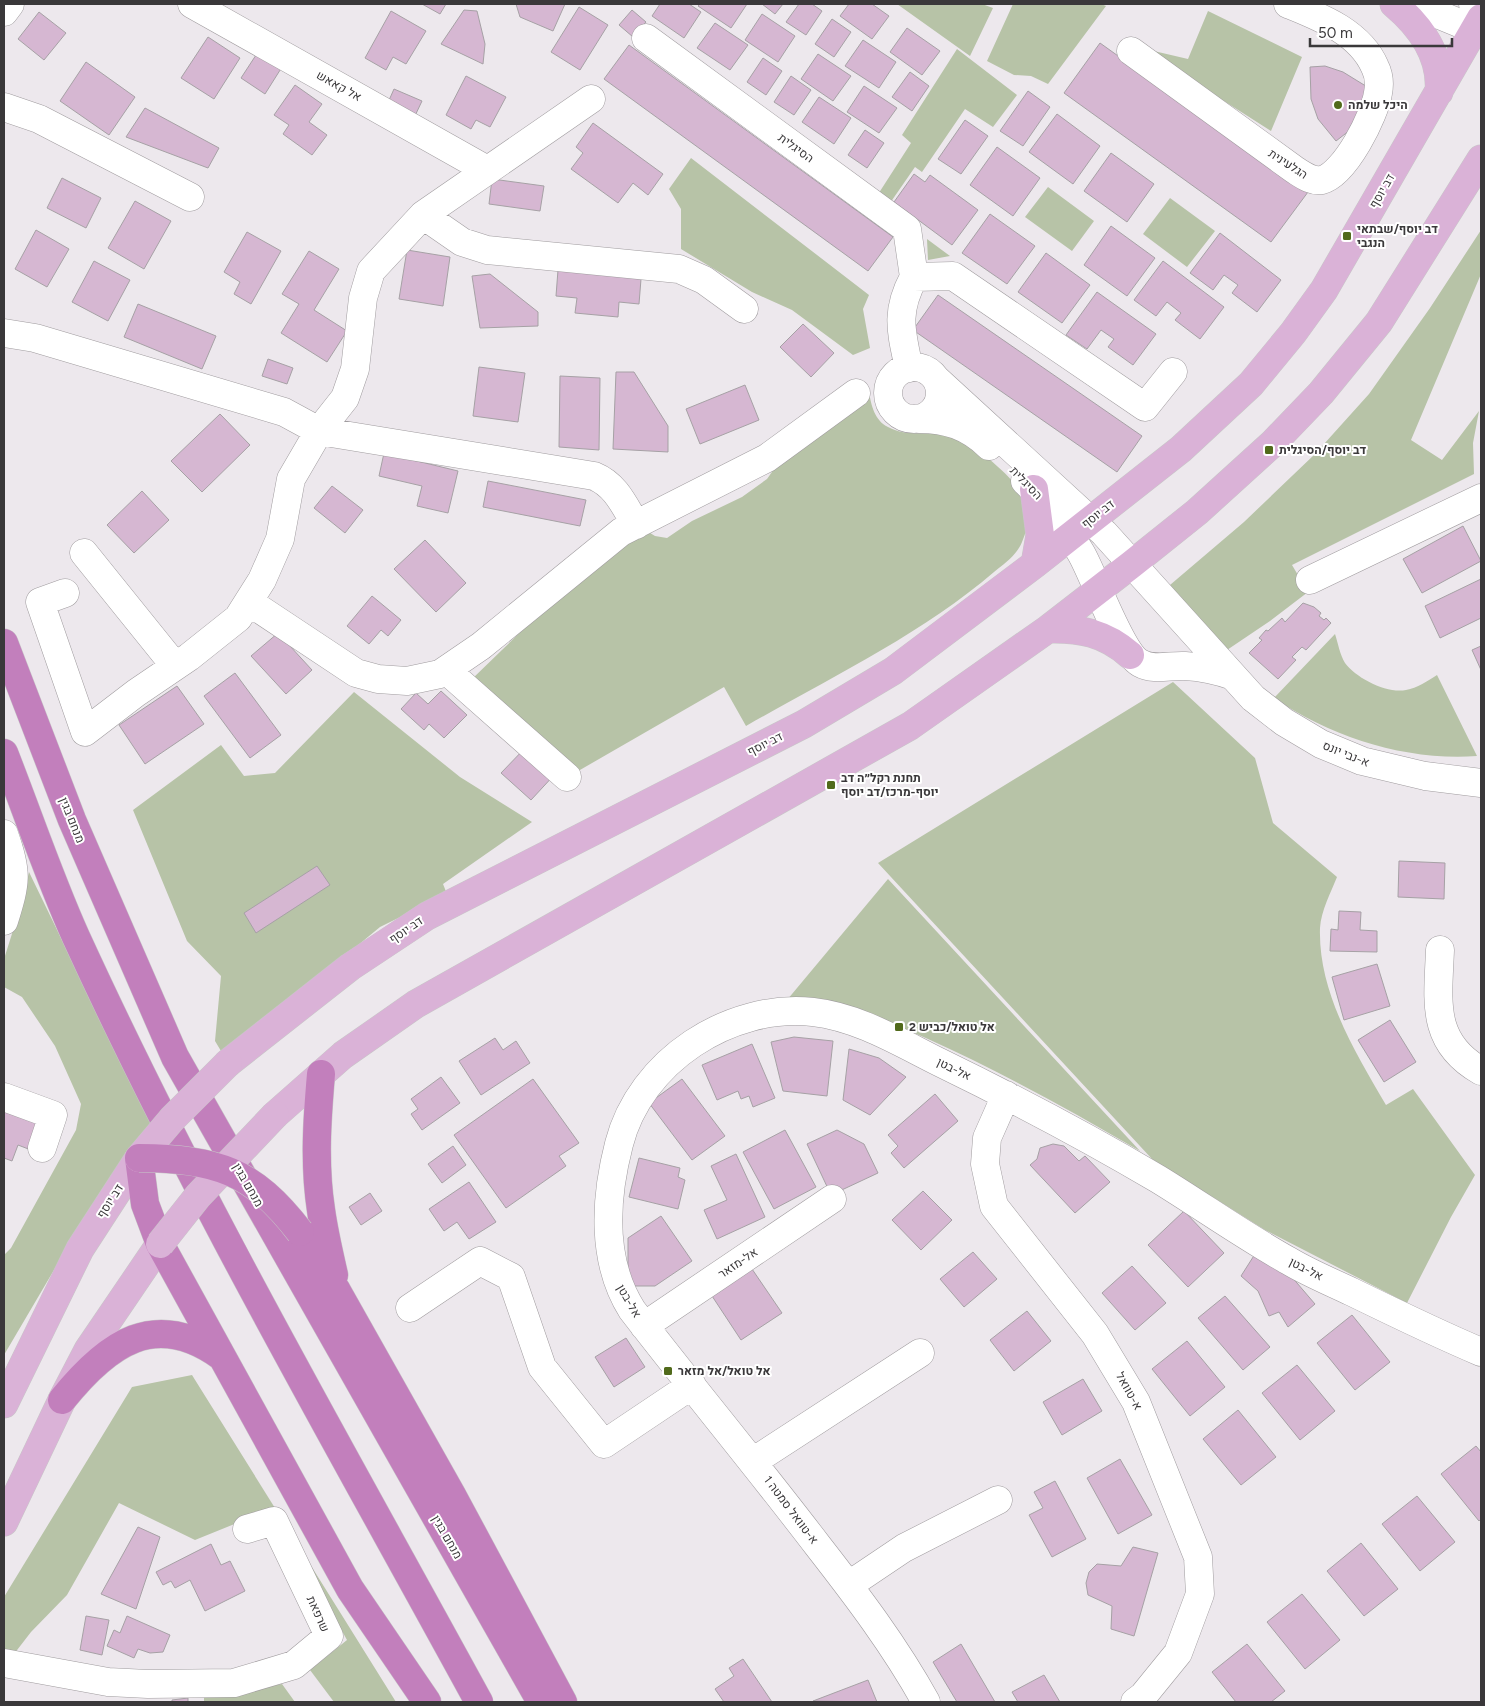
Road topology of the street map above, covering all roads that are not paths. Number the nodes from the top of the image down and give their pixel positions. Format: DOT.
graph roads {
  1 [pos="10,4"];
  2 [pos="192,4"];
  3 [pos="1288,4"];
  4 [pos="1394,4"];
  5 [pos="1413,4"];
  6 [pos="4,12"];
  7 [pos="1478,18"];
  8 [pos="646,38"];
  9 [pos="1132,51"];
  10 [pos="1439,92"];
  11 [pos="591,98"];
  12 [pos="4,106"];
  13 [pos="1481,159"];
  14 [pos="487,170"];
  15 [pos="190,197"];
  16 [pos="423,215"];
  17 [pos="914,277"];
  18 [pos="744,309"];
  19 [pos="4,333"];
  20 [pos="909,368"];
  21 [pos="1173,372"];
  22 [pos="936,379"];
  23 [pos="856,393"];
  24 [pos="919,419"];
  25 [pos="319,430"];
  26 [pos="1034,489"];
  27 [pos="1481,498"];
  28 [pos="636,525"];
  29 [pos="1080,528"];
  30 [pos="84,553"];
  31 [pos="1035,564"];
  32 [pos="1132,564"];
  33 [pos="1310,580"];
  34 [pos="1100,590"];
  35 [pos="65,594"];
  36 [pos="249,602"];
  37 [pos="1188,626"];
  38 [pos="1048,629"];
  39 [pos="4,643"];
  40 [pos="1130,655"];
  41 [pos="175,666"];
  42 [pos="1167,666"];
  43 [pos="446,670"];
  44 [pos="1233,676"];
  45 [pos="4,753"];
  46 [pos="567,777"];
  47 [pos="1481,783"];
  48 [pos="4,834"];
  49 [pos="4,921"];
  50 [pos="1440,950"];
  51 [pos="1481,1071"];
  52 [pos="321,1074"];
  53 [pos="1006,1095"];
  54 [pos="4,1097"];
  55 [pos="42,1148"];
  56 [pos="139,1158"];
  57 [pos="224,1168"];
  58 [pos="832,1199"];
  59 [pos="155,1251"];
  60 [pos="337,1291"];
  61 [pos="410,1308"];
  62 [pos="644,1326"];
  63 [pos="1481,1352"];
  64 [pos="920,1353"];
  65 [pos="222,1357"];
  66 [pos="692,1385"];
  67 [pos="62,1400"];
  68 [pos="4,1404"];
  69 [pos="754,1461"];
  70 [pos="998,1500"];
  71 [pos="4,1522"];
  72 [pos="247,1529"];
  73 [pos="849,1585"];
  74 [pos="4,1663"];
  75 [pos="237,1692"];
  76 [pos="427,1702"];
  77 [pos="479,1702"];
  78 [pos="541,1702"];
  79 [pos="562,1702"];
  80 [pos="926,1702"];
  81 [pos="1135,1702"];
  1 -- 6 [label="street"];
  2 -- 14 [label="street, אל קאאש"];
  3 -- 9 [label="street, הגלעינית"];
  4 -- 10 [label="main road"];
  5 -- 7 [label="street"];
  7 -- 10 [label="main road, דב יוסף"];
  8 -- 17 [label="street, הסיגלית"];
  10 -- 29 [label="main road, דב יוסף"];
  11 -- 14 [label="street"];
  12 -- 15 [label="street"];
  13 -- 32 [label="main road"];
  14 -- 16 [label="street"];
  16 -- 18 [label="street"];
  16 -- 25 [label="street"];
  17 -- 20 [label="street"];
  17 -- 21 [label="street"];
  19 -- 25 [label="street"];
  20 -- 22 [label="street"];
  20 -- 24 [label="street"];
  22 -- 24 [label="street"];
  22 -- 29 [label="street, הסיגלית"];
  23 -- 28 [label="street"];
  24 -- 26 [label="street, הסיגלית"];
  25 -- 28 [label="street"];
  25 -- 36 [label="street"];
  26 -- 29 [label="street, הסיגלית"];
  26 -- 31 [label="main road"];
  27 -- 33 [label="street"];
  28 -- 43 [label="street"];
  29 -- 31 [label="main road, דב יוסף"];
  29 -- 32 [label="street, א-נבי יונס"];
  29 -- 34 [label="street, הסיגלית"];
  30 -- 41 [label="street"];
  31 -- 56 [label="main road, דב יוסף, bridge"];
  32 -- 34 [label="main road"];
  32 -- 37 [label="street, א-נבי יונס"];
  34 -- 38 [label="main road"];
  34 -- 40 [label="street"];
  35 -- 41 [label="street"];
  36 -- 41 [label="street"];
  36 -- 43 [label="street"];
  37 -- 42 [label="street"];
  37 -- 44 [label="street, א-נבי יונס"];
  38 -- 40 [label="main road"];
  38 -- 52 [label="main road"];
  39 -- 78 [label="highway, מנחם בגין"];
  40 -- 42 [label="street"];
  42 -- 44 [label="street"];
  43 -- 46 [label="street"];
  44 -- 47 [label="street, א-נבי יונס"];
  45 -- 77 [label="highway"];
  48 -- 49 [label="street"];
  50 -- 51 [label="street"];
  52 -- 57 [label="main road, bridge"];
  52 -- 60 [label="highway"];
  53 -- 62 [label="street, אל-בטן"];
  53 -- 63 [label="street, אל-בטן"];
  53 -- 81 [label="street, א-טוואל"];
  54 -- 55 [label="street"];
  56 -- 57 [label="highway, bridge"];
  56 -- 59 [label="highway"];
  56 -- 68 [label="main road, דב יוסף"];
  57 -- 59 [label="main road, bridge"];
  57 -- 60 [label="highway, bridge"];
  58 -- 62 [label="street, אל-מזאר"];
  59 -- 65 [label="highway"];
  59 -- 67 [label="main road"];
  60 -- 79 [label="highway"];
  61 -- 66 [label="street"];
  62 -- 66 [label="street, א-טוואל סמטה 1"];
  64 -- 69 [label="street"];
  65 -- 67 [label="highway"];
  65 -- 76 [label="highway"];
  66 -- 69 [label="street, א-טוואל סמטה 1"];
  67 -- 71 [label="main road"];
  69 -- 73 [label="street, א-טוואל סמטה 1"];
  70 -- 73 [label="street"];
  72 -- 75 [label="street, שרפאת"];
  73 -- 80 [label="street, א-טוואל סמטה 1"];
  74 -- 75 [label="street, שרפאת"];
}
